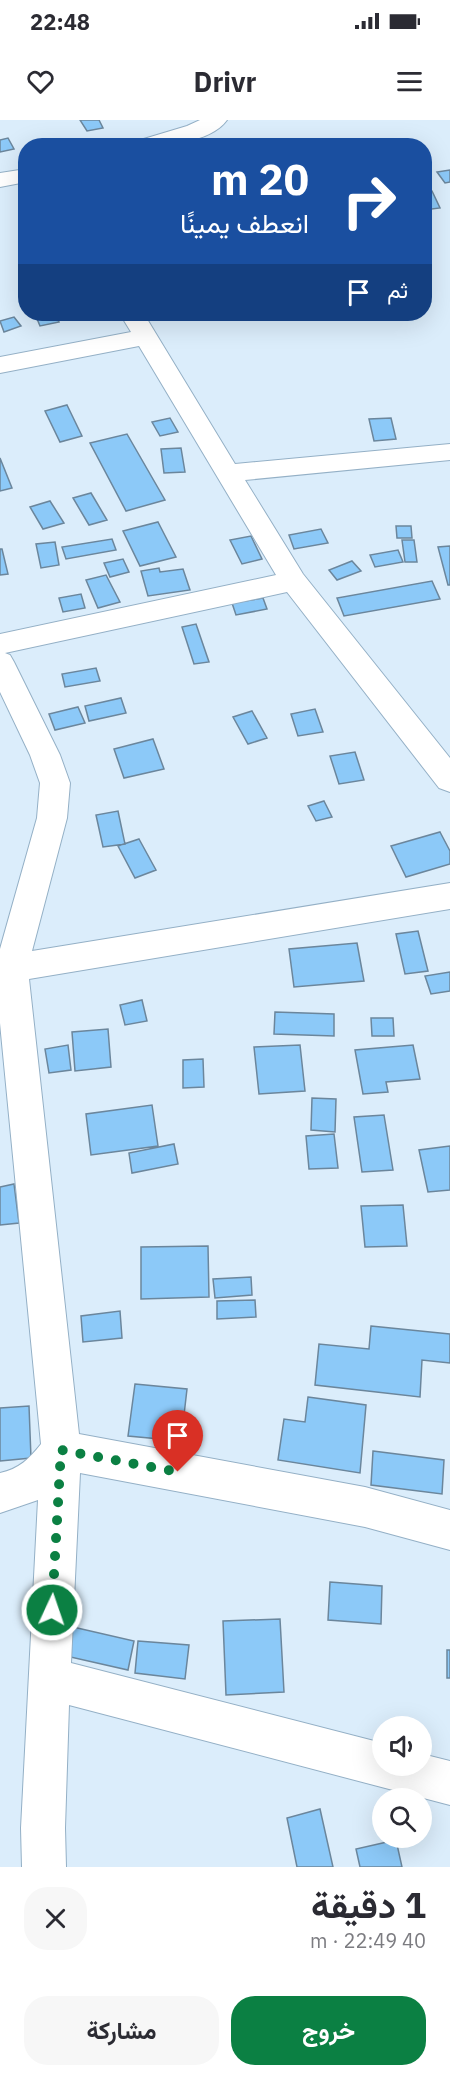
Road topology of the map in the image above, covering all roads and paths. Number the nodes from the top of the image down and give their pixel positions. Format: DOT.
graph roads {
  1 [pos="216,120"];
  2 [pos="172,138"];
  3 [pos="18,177"];
  4 [pos="0,180"];
  5 [pos="136,321"];
  6 [pos="145,337"];
  7 [pos="0,365"];
  8 [pos="450,452"];
  9 [pos="227,473"];
  10 [pos="293,582"];
  11 [pos="0,644"];
  12 [pos="0,662"];
  13 [pos="450,780"];
  14 [pos="450,896"];
  15 [pos="11,968"];
  16 [pos="61,1450"];
  17 [pos="0,1494"];
  18 [pos="450,1530"];
  19 [pos="49,1678"];
  20 [pos="372,1762"];
  21 [pos="424,1776"];
  22 [pos="450,1783"];
  23 [pos="44,1867"];
  1 -- 2 [label="street"];
  3 -- 4 [label="street"];
  5 -- 6 [label="street"];
  6 -- 7 [label="street"];
  6 -- 9 [label="street"];
  8 -- 9 [label="street"];
  9 -- 10 [label="street"];
  10 -- 11 [label="street"];
  10 -- 13 [label="street"];
  12 -- 15 [label="street"];
  14 -- 15 [label="street"];
  15 -- 16 [label="street"];
  16 -- 17 [label="street"];
  16 -- 18 [label="street"];
  16 -- 19 [label="street"];
  19 -- 20 [label="street"];
  19 -- 23 [label="street"];
  21 -- 22 [label="street"];
}
